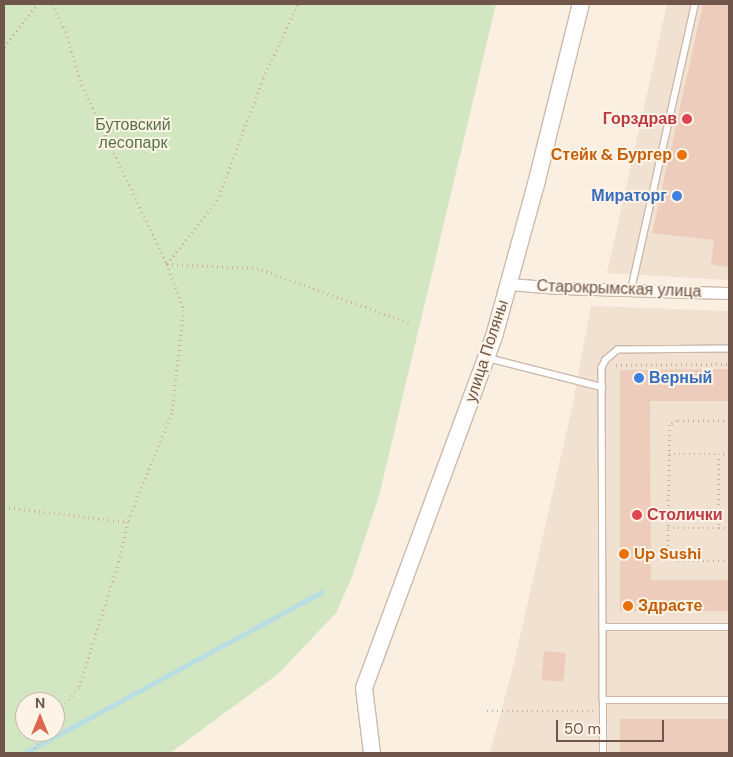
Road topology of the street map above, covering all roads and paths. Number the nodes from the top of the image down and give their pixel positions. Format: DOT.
graph roads {
  1 [pos="38,4"];
  2 [pos="52,4"];
  3 [pos="298,4"];
  4 [pos="581,4"];
  5 [pos="695,4"];
  6 [pos="4,47"];
  7 [pos="167,264"];
  8 [pos="509,284"];
  9 [pos="631,290"];
  10 [pos="729,293"];
  11 [pos="410,323"];
  12 [pos="729,349"];
  13 [pos="487,357"];
  14 [pos="729,364"];
  15 [pos="612,365"];
  16 [pos="602,387"];
  17 [pos="729,421"];
  18 [pos="669,454"];
  19 [pos="719,454"];
  20 [pos="729,454"];
  21 [pos="4,507"];
  22 [pos="128,522"];
  23 [pos="668,528"];
  24 [pos="719,528"];
  25 [pos="729,528"];
  26 [pos="729,561"];
  27 [pos="603,627"];
  28 [pos="729,627"];
  29 [pos="603,700"];
  30 [pos="729,700"];
  31 [pos="65,705"];
  32 [pos="487,711"];
  33 [pos="603,711"];
  34 [pos="372,753"];
  35 [pos="603,753"];
  1 -- 6 [label="path"];
  2 -- 7 [label="path"];
  3 -- 7 [label="path"];
  4 -- 8 [label="main road, улица Поляны"];
  5 -- 9 [label="lane"];
  7 -- 11 [label="path"];
  7 -- 22 [label="path"];
  8 -- 9 [label="street, Старокрымская улица"];
  8 -- 13 [label="main road, улица Поляны"];
  9 -- 10 [label="street, Старокрымская улица"];
  12 -- 16 [label="lane"];
  13 -- 16 [label="lane"];
  13 -- 34 [label="main road, улица Поляны"];
  14 -- 15 [label="path"];
  16 -- 27 [label="lane"];
  17 -- 18 [label="path"];
  18 -- 19 [label="path"];
  18 -- 23 [label="path"];
  19 -- 20 [label="path"];
  19 -- 24 [label="path"];
  21 -- 22 [label="path"];
  22 -- 31 [label="path"];
  23 -- 24 [label="path"];
  23 -- 26 [label="path"];
  24 -- 25 [label="path"];
  27 -- 28 [label="lane"];
  27 -- 29 [label="lane"];
  29 -- 30 [label="lane"];
  29 -- 33 [label="lane"];
  32 -- 33 [label="path"];
  33 -- 35 [label="lane"];
}
